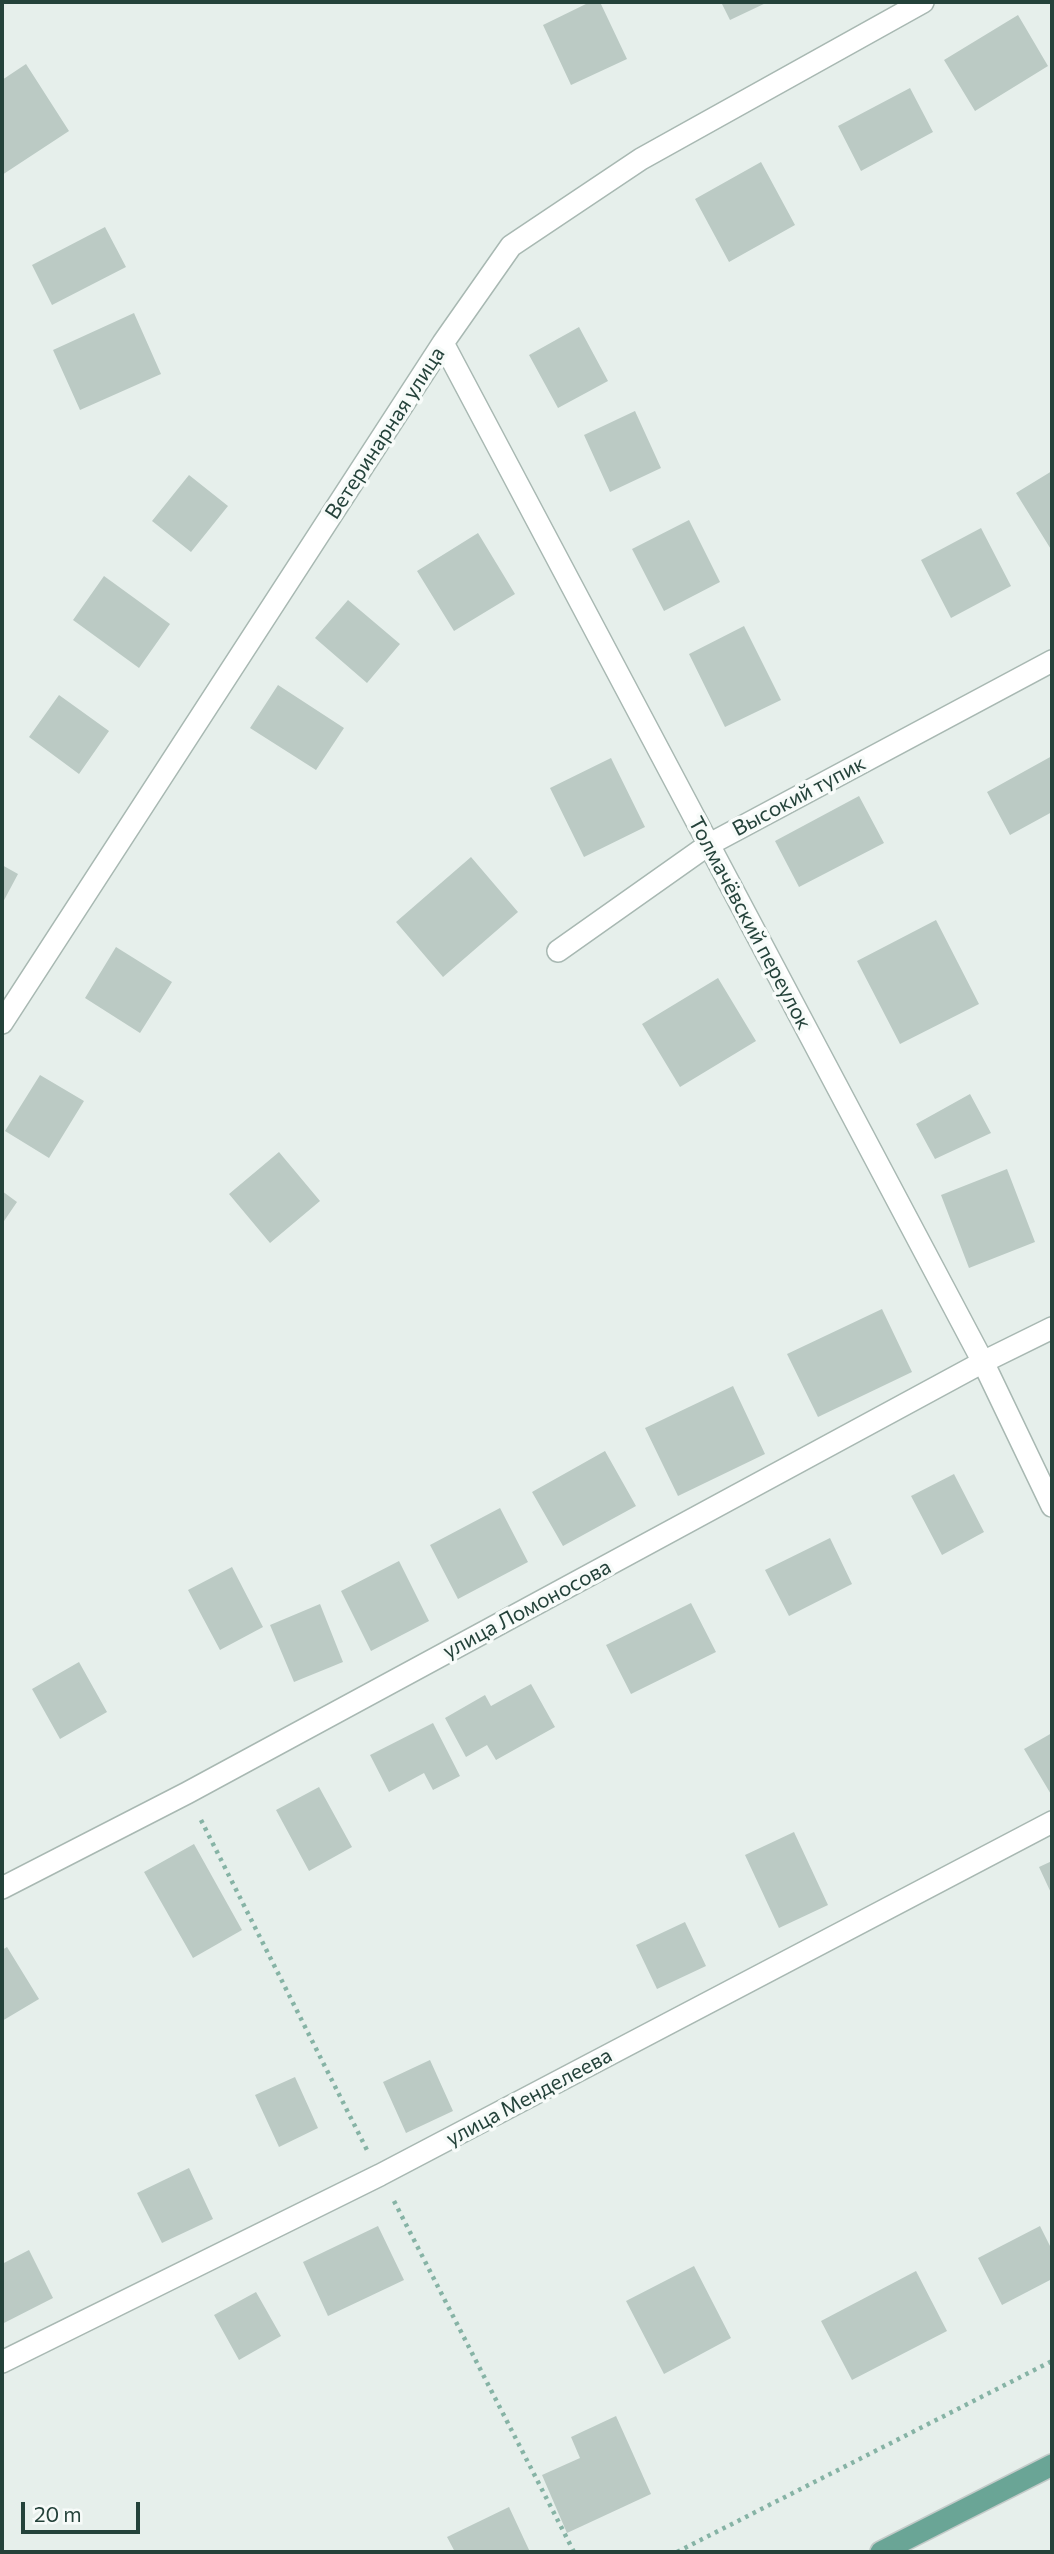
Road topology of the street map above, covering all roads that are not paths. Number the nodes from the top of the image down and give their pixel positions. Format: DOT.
graph roads {
  1 [pos="923,2"];
  2 [pos="443,343"];
  3 [pos="1052,661"];
  4 [pos="708,845"];
  5 [pos="558,951"];
  6 [pos="2,1023"];
  7 [pos="1052,1328"];
  8 [pos="983,1362"];
  9 [pos="1052,1506"];
  10 [pos="1052,1822"];
  11 [pos="2,1888"];
  12 [pos="2,2362"];
  13 [pos="1052,2465"];
  14 [pos="881,2552"];
  1 -- 2 [label="street, Ветеринарная улица"];
  2 -- 4 [label="street, Толмачёвский переулок"];
  2 -- 6 [label="street, Ветеринарная улица"];
  3 -- 4 [label="street, Высокий тупик"];
  4 -- 5 [label="street, Высокий тупик"];
  4 -- 8 [label="street, Толмачёвский переулок"];
  7 -- 8 [label="street, улица Ломоносова"];
  8 -- 9 [label="street, Толмачёвский переулок"];
  8 -- 11 [label="street, улица Ломоносова"];
  10 -- 12 [label="street, улица Менделеева"];
  13 -- 14 [label="main road"];
}
